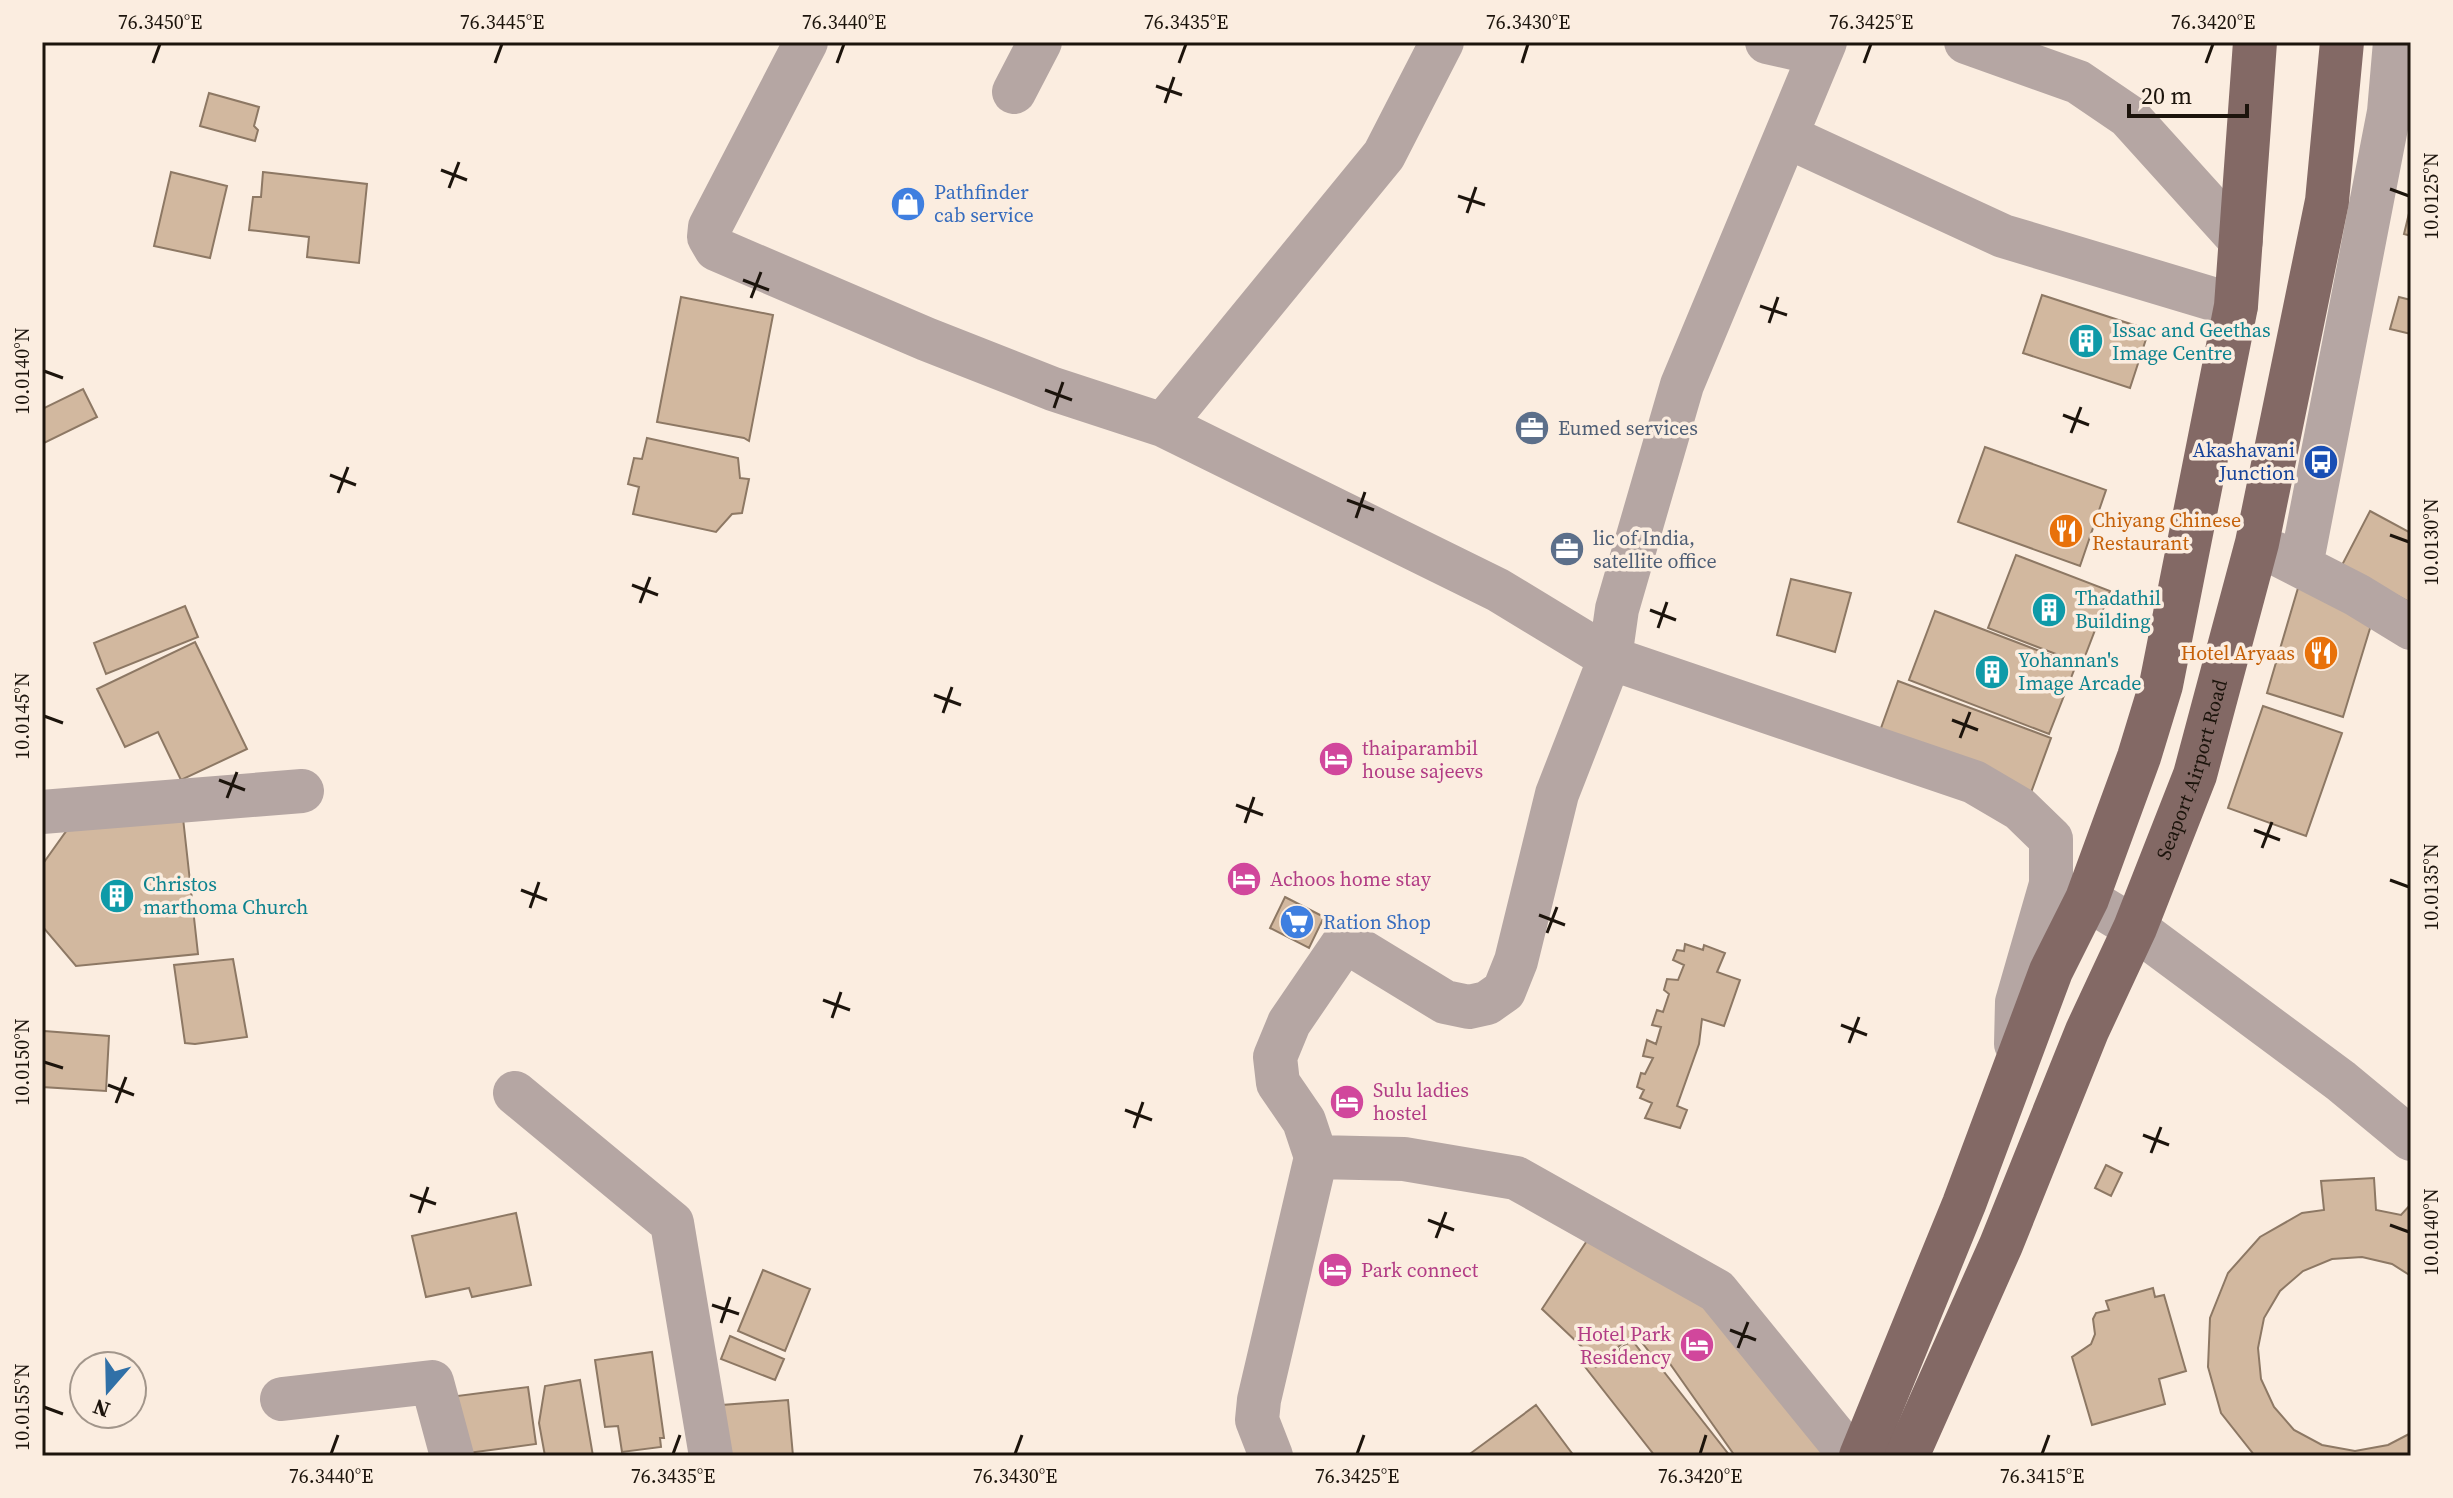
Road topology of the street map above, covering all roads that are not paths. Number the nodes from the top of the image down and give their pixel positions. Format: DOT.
graph roads {
  1 [pos="806,42"];
  2 [pos="1040,42"];
  3 [pos="1442,42"];
  4 [pos="1767,42"];
  5 [pos="1966,42"];
  6 [pos="2255,42"];
  7 [pos="2342,42"];
  8 [pos="2395,42"];
  9 [pos="1823,48"];
  10 [pos="1014,92"];
  11 [pos="1786,136"];
  12 [pos="2241,241"];
  13 [pos="2236,306"];
  14 [pos="1163,425"];
  15 [pos="2257,543"];
  16 [pos="2301,566"];
  17 [pos="2411,628"];
  18 [pos="1610,658"];
  19 [pos="302,791"];
  20 [pos="42,812"];
  21 [pos="2087,899"];
  22 [pos="2135,928"];
  23 [pos="2015,1067"];
  24 [pos="515,1093"];
  25 [pos="2411,1139"];
  26 [pos="1316,1157"];
  27 [pos="282,1399"];
  28 [pos="452,1456"];
  29 [pos="711,1456"];
  30 [pos="1271,1456"];
  31 [pos="1851,1456"];
  32 [pos="1861,1456"];
  33 [pos="1907,1456"];
  1 -- 14 [label="street"];
  2 -- 10 [label="street"];
  3 -- 14 [label="street"];
  4 -- 9 [label="street"];
  5 -- 12 [label="street"];
  6 -- 12 [label="main road"];
  7 -- 15 [label="main road, Seaport Airport Road"];
  8 -- 16 [label="street"];
  9 -- 11 [label="street"];
  11 -- 13 [label="street"];
  11 -- 18 [label="street"];
  12 -- 13 [label="main road"];
  13 -- 21 [label="main road"];
  14 -- 18 [label="street"];
  15 -- 16 [label="street"];
  15 -- 22 [label="main road, Seaport Airport Road"];
  16 -- 17 [label="street"];
  18 -- 23 [label="street"];
  18 -- 26 [label="street"];
  19 -- 20 [label="street"];
  21 -- 22 [label="street"];
  21 -- 23 [label="main road"];
  22 -- 25 [label="street"];
  22 -- 33 [label="main road, Seaport Airport Road"];
  23 -- 32 [label="main road"];
  24 -- 29 [label="street"];
  26 -- 30 [label="street"];
  26 -- 31 [label="street"];
  27 -- 28 [label="street"];
}
